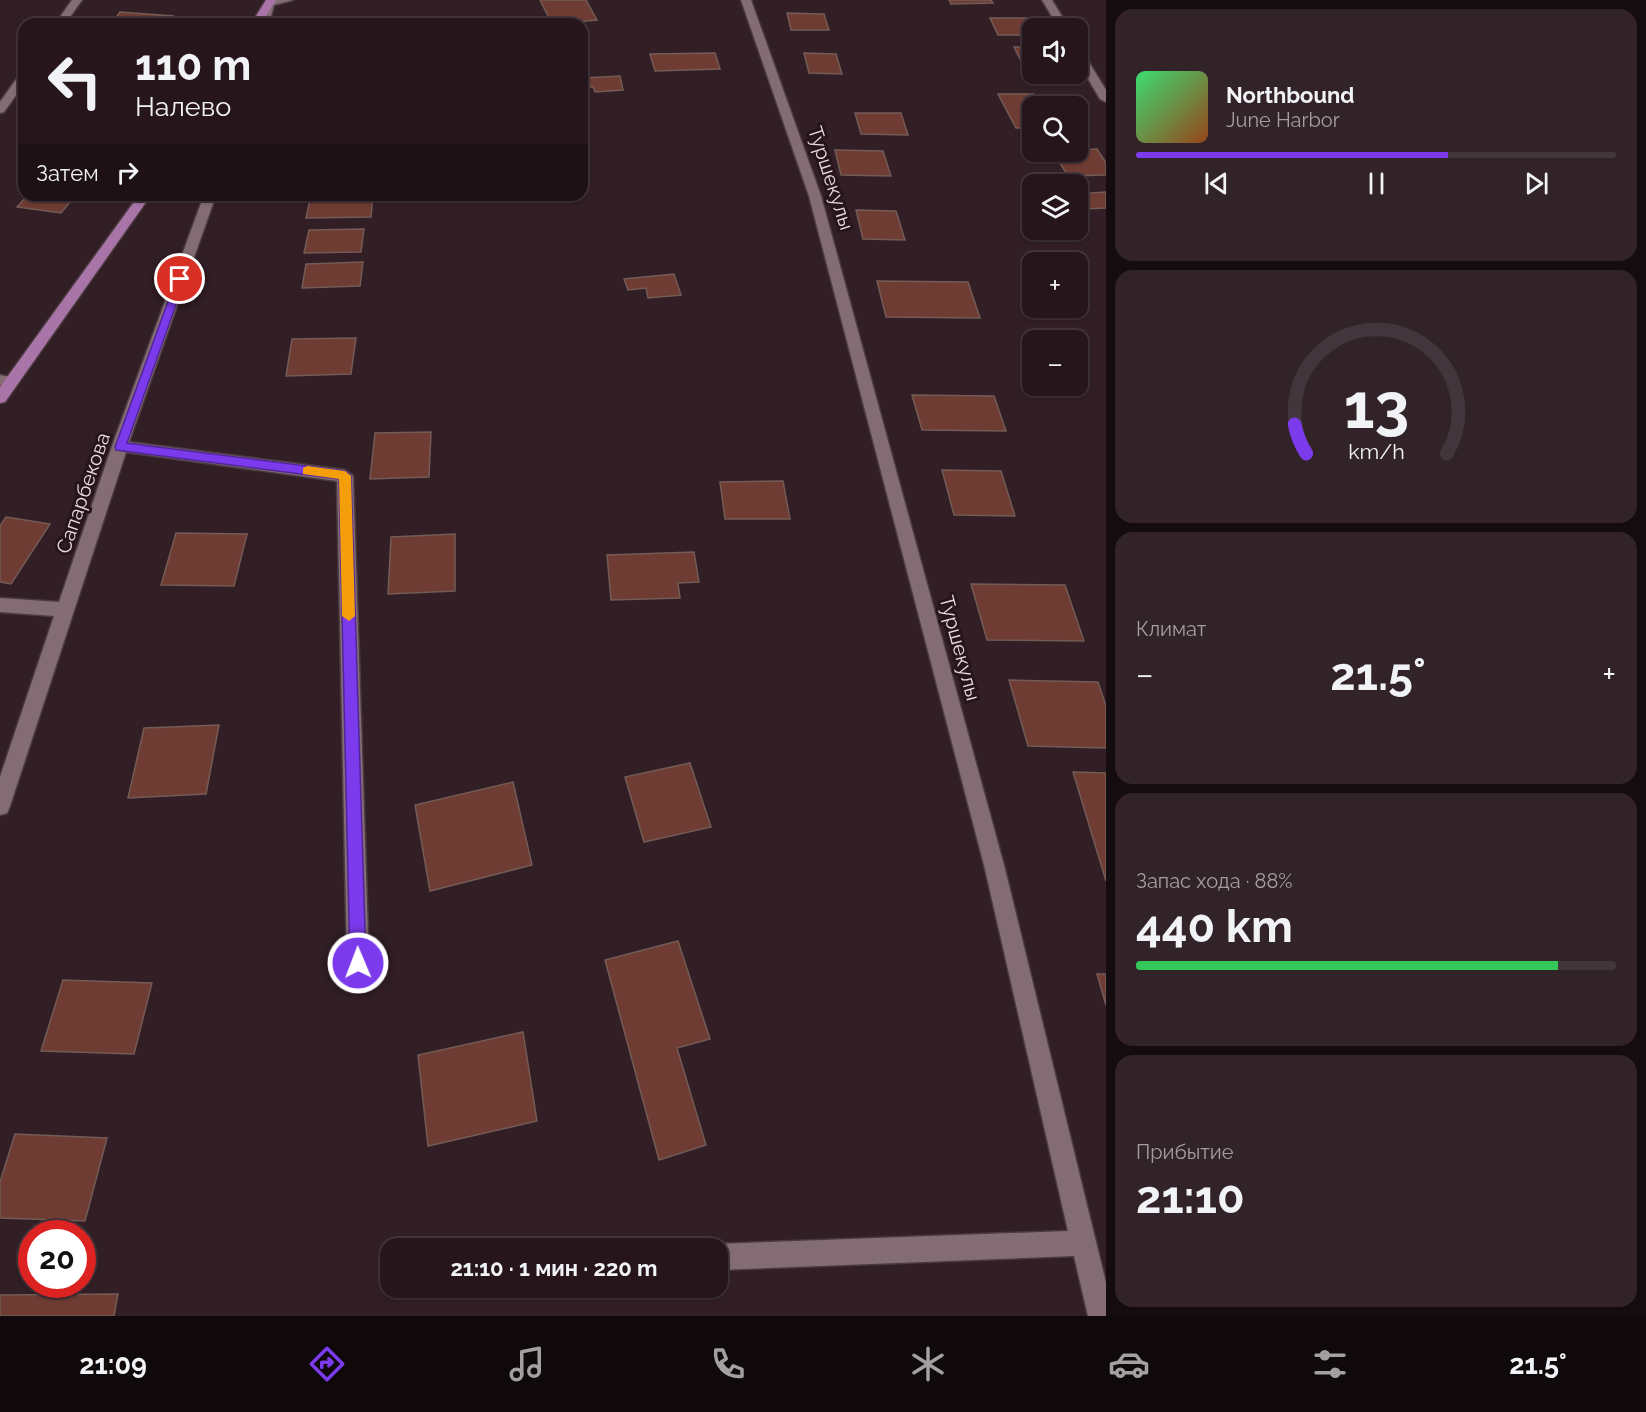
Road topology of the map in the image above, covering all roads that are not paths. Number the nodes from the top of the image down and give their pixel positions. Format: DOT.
graph roads {
  1 [pos="77,0"];
  2 [pos="288,0"];
  3 [pos="746,0"];
  4 [pos="1047,0"];
  5 [pos="270,1"];
  6 [pos="64,18"];
  7 [pos="260,18"];
  8 [pos="266,18"];
  9 [pos="1058,18"];
  10 [pos="1088,69"];
  11 [pos="18,84"];
  12 [pos="1106,99"];
  13 [pos="0,110"];
  14 [pos="141,201"];
  15 [pos="208,201"];
  16 [pos="6,381"];
  17 [pos="0,398"];
  18 [pos="120,447"];
  19 [pos="0,605"];
  20 [pos="66,610"];
  21 [pos="0,806"];
  22 [pos="358,963"];
  23 [pos="1083,1243"];
  24 [pos="728,1257"];
  25 [pos="1101,1316"];
  1 -- 6 [label="street"];
  2 -- 5 [label="street"];
  3 -- 23 [label="street, Туршекулы"];
  4 -- 9 [label="street"];
  5 -- 7 [label="main road"];
  5 -- 8 [label="street"];
  10 -- 12 [label="street"];
  11 -- 13 [label="street"];
  14 -- 16 [label="main road"];
  15 -- 18 [label="street, Сапарбекова"];
  16 -- 17 [label="main road"];
  18 -- 20 [label="street, Сапарбекова"];
  18 -- 22 [label="street"];
  19 -- 20 [label="street"];
  20 -- 21 [label="street, Сапарбекова"];
  23 -- 24 [label="street"];
  23 -- 25 [label="street, Туршекулы"];
}
